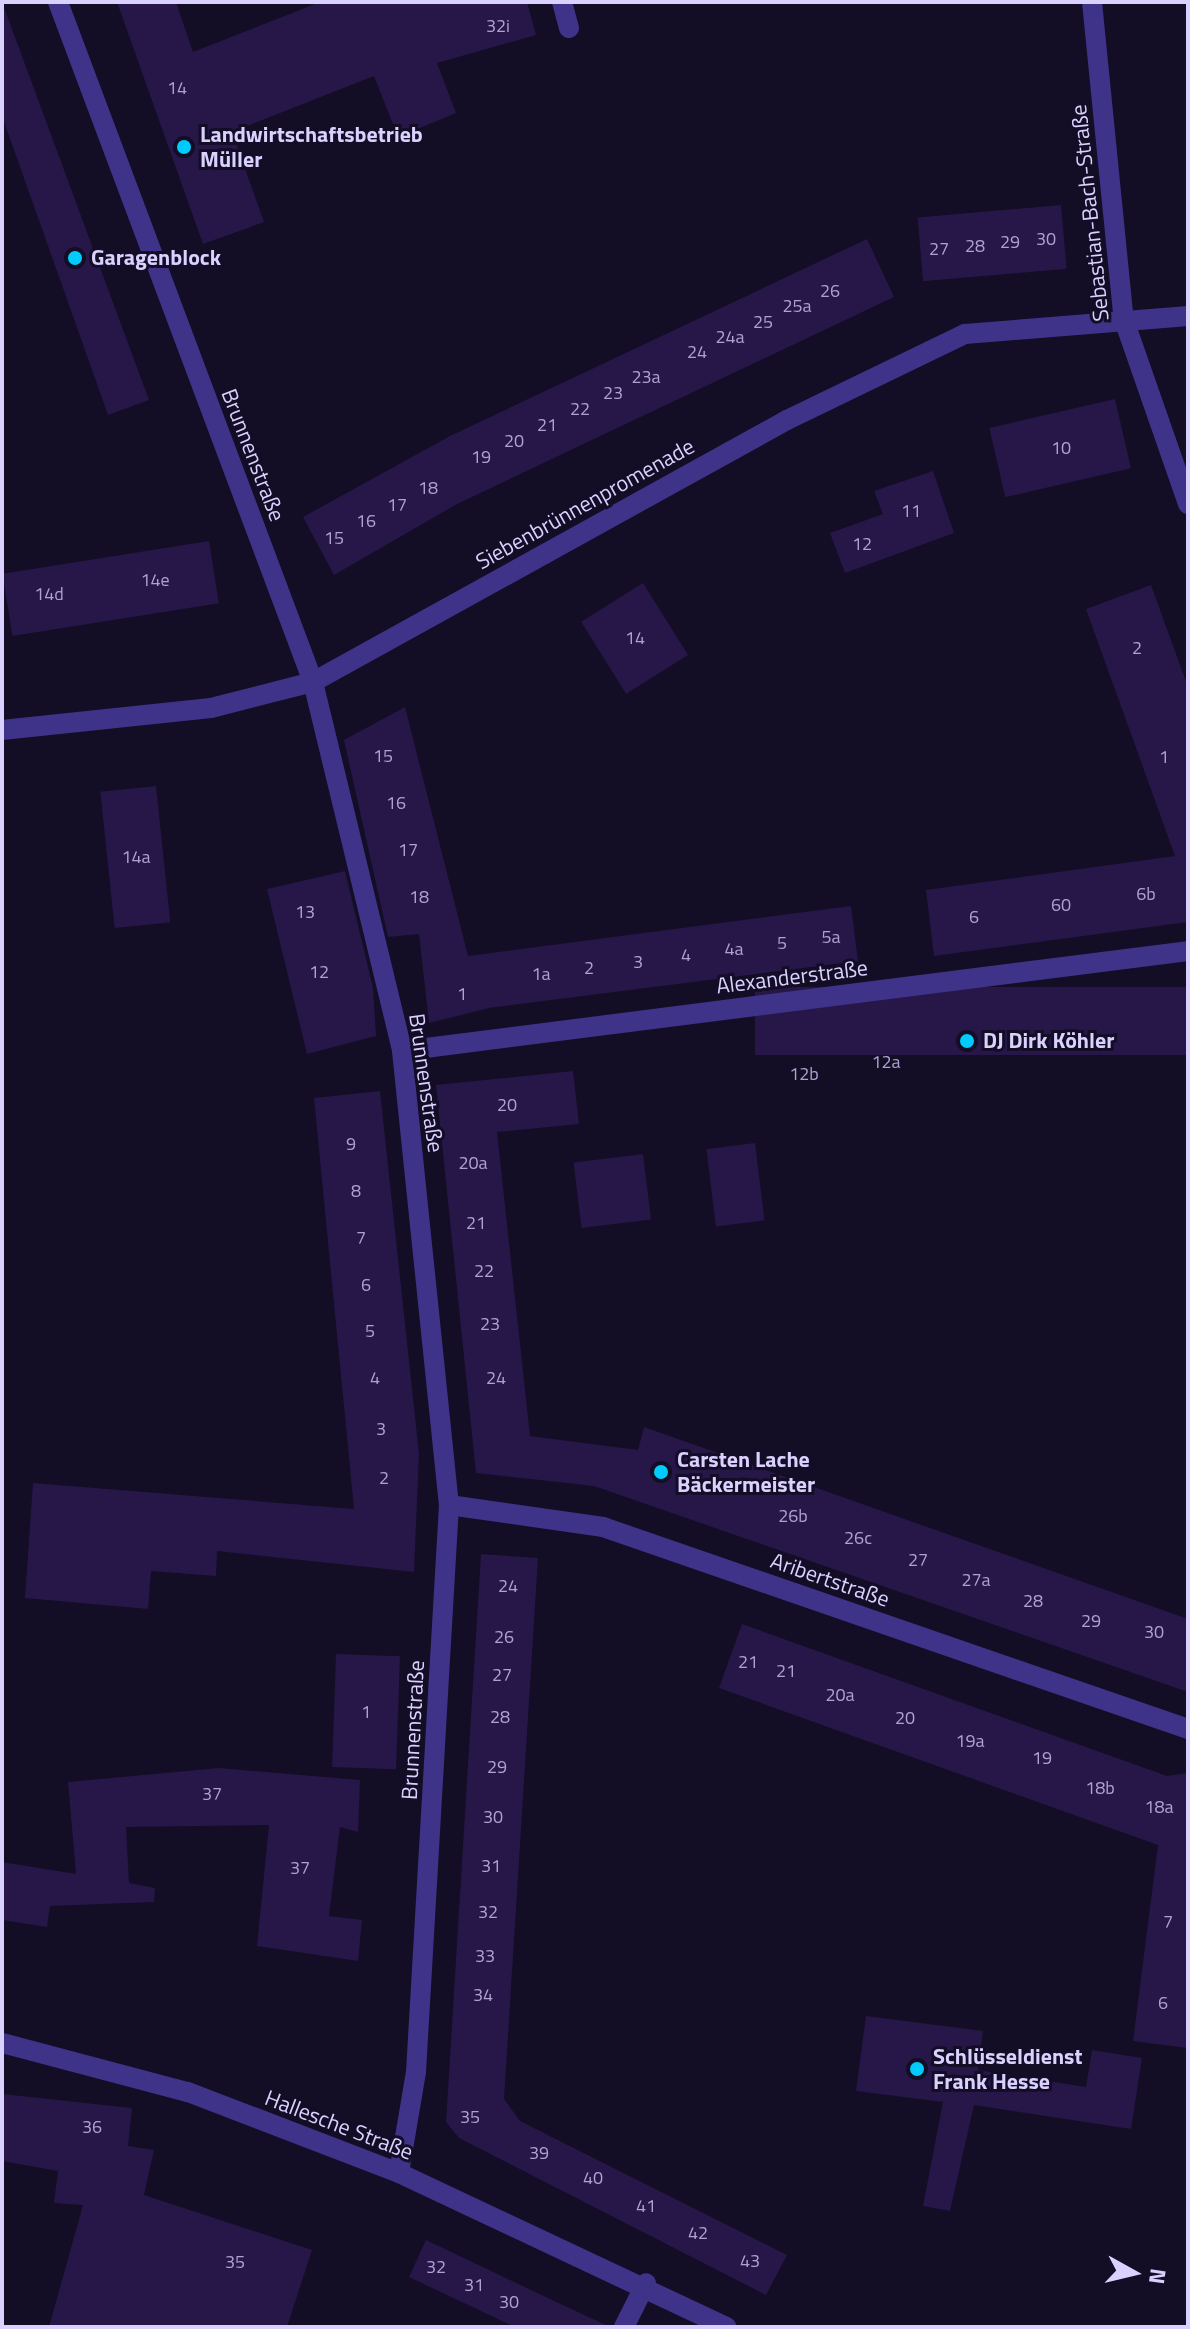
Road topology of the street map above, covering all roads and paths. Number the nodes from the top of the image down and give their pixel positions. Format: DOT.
graph roads {
  1 [pos="58,2"];
  2 [pos="562,2"];
  3 [pos="1092,2"];
  4 [pos="569,28"];
  5 [pos="1188,316"];
  6 [pos="1124,320"];
  7 [pos="1188,504"];
  8 [pos="313,682"];
  9 [pos="2,730"];
  10 [pos="1188,951"];
  11 [pos="402,1051"];
  12 [pos="449,1505"];
  13 [pos="1188,1729"];
  14 [pos="2,2043"];
  15 [pos="399,2173"];
  16 [pos="646,2283"];
  17 [pos="624,2327"];
  18 [pos="727,2327"];
  1 -- 8 [label="street, Brunnenstraße"];
  2 -- 4 [label="street"];
  3 -- 6 [label="street, Sebastian-Bach-Straße"];
  5 -- 6 [label="street, Siebenbrünnenpromenade"];
  6 -- 7 [label="street, Sebastian-Bach-Straße"];
  6 -- 8 [label="street, Siebenbrünnenpromenade"];
  8 -- 9 [label="street, Siebenbrünnenpromenade"];
  8 -- 11 [label="street, Brunnenstraße"];
  10 -- 11 [label="street, Alexanderstraße"];
  11 -- 12 [label="street, Brunnenstraße"];
  12 -- 13 [label="street, Aribertstraße"];
  12 -- 15 [label="street, Brunnenstraße"];
  14 -- 15 [label="street, Hallesche Straße"];
  15 -- 16 [label="street, Hallesche Straße"];
  16 -- 17 [label="street"];
  16 -- 18 [label="street, Hallesche Straße"];
}
